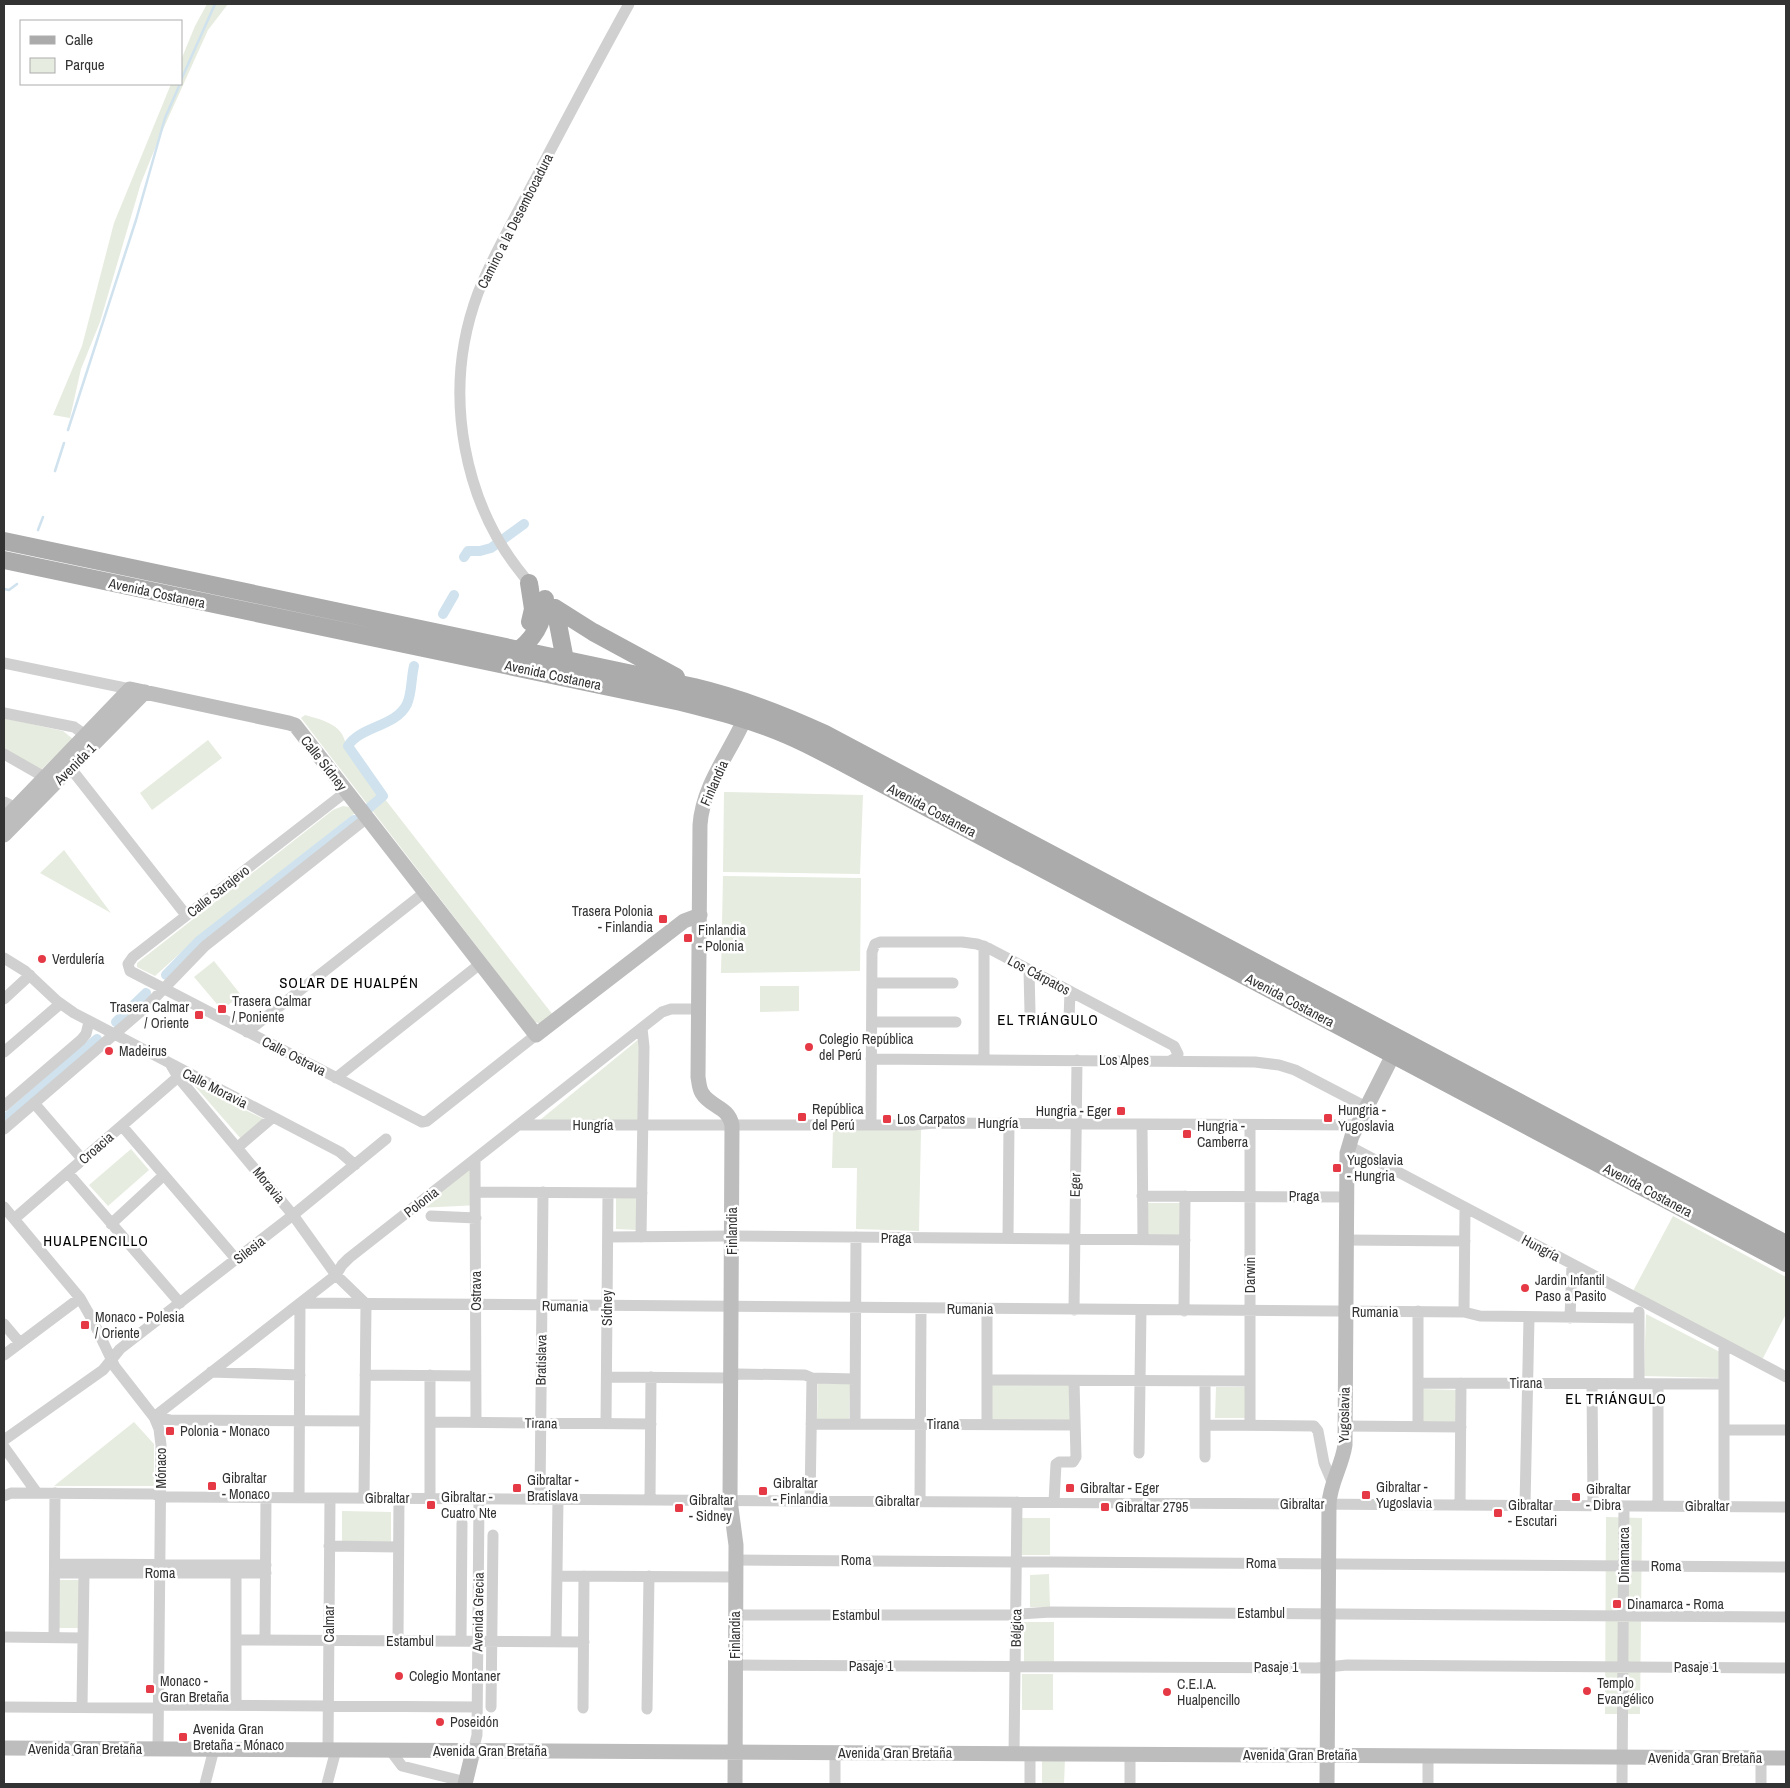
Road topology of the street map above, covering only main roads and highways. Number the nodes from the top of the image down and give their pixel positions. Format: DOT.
graph roads {
  1 [pos="4,541"];
  2 [pos="4,560"];
  3 [pos="529,583"];
  4 [pos="550,603"];
  5 [pos="593,632"];
  6 [pos="495,645"];
  7 [pos="519,650"];
  8 [pos="564,653"];
  9 [pos="489,662"];
  10 [pos="586,682"];
  11 [pos="694,687"];
  12 [pos="749,711"];
  13 [pos="1786,1244"];
  14 [pos="1786,1263"];
  1 -- 6 [label="main road, Avenida Costanera"];
  2 -- 9 [label="main road, Avenida Costanera"];
  3 -- 6 [label="main road"];
  4 -- 5 [label="main road"];
  4 -- 7 [label="main road"];
  4 -- 8 [label="main road"];
  5 -- 8 [label="main road"];
  5 -- 11 [label="main road"];
  6 -- 7 [label="main road, Avenida Costanera"];
  7 -- 8 [label="main road, Avenida Costanera"];
  7 -- 9 [label="main road"];
  8 -- 10 [label="main road"];
  8 -- 11 [label="main road, Avenida Costanera"];
  9 -- 10 [label="main road, Avenida Costanera"];
  10 -- 12 [label="main road, Avenida Costanera"];
  11 -- 12 [label="main road, Avenida Costanera"];
  12 -- 13 [label="main road, Avenida Costanera"];
  12 -- 14 [label="main road, Avenida Costanera"];
}
